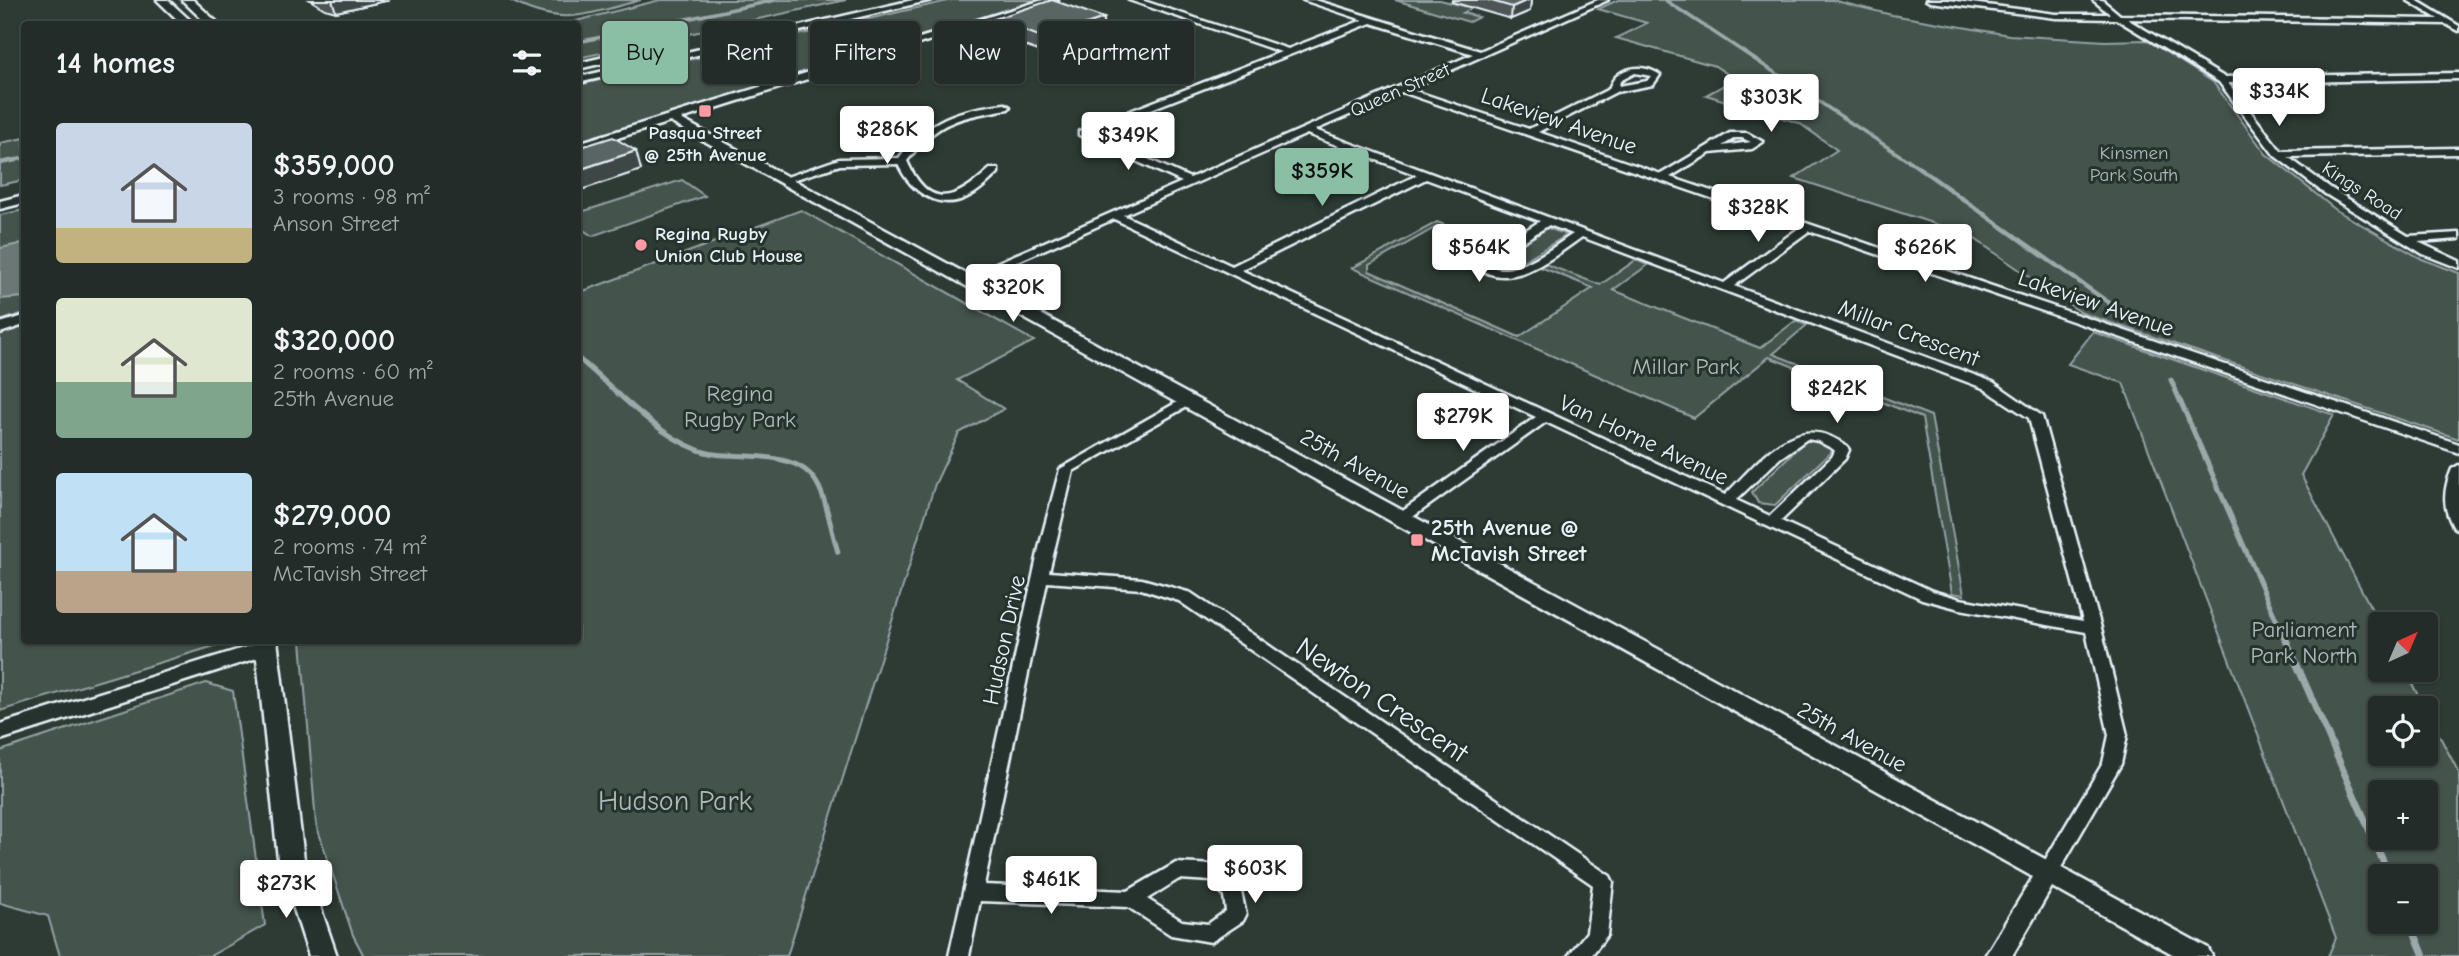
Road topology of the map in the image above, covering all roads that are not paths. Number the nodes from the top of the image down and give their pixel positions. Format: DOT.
graph roads {
  1 [pos="162,0"];
  2 [pos="187,0"];
  3 [pos="875,0"];
  4 [pos="927,0"];
  5 [pos="1053,0"];
  6 [pos="1133,0"];
  7 [pos="1307,0"];
  8 [pos="1604,0"];
  9 [pos="1930,0"];
  10 [pos="2097,0"];
  11 [pos="2411,0"];
  12 [pos="2119,18"];
  13 [pos="1371,20"];
  14 [pos="185,21"];
  15 [pos="211,21"];
  16 [pos="2447,22"];
  17 [pos="2459,29"];
  18 [pos="1287,52"];
  19 [pos="1480,54"];
  20 [pos="581,65"];
  21 [pos="2459,76"];
  22 [pos="581,79"];
  23 [pos="2221,80"];
  24 [pos="1401,89"];
  25 [pos="1614,90"];
  26 [pos="1005,107"];
  27 [pos="671,118"];
  28 [pos="1308,131"];
  29 [pos="1529,133"];
  30 [pos="581,147"];
  31 [pos="1709,150"];
  32 [pos="2459,151"];
  33 [pos="2278,154"];
  34 [pos="902,161"];
  35 [pos="994,171"];
  36 [pos="1426,175"];
  37 [pos="1661,178"];
  38 [pos="783,180"];
  39 [pos="1191,182"];
  40 [pos="21,187"];
  41 [pos="0,192"];
  42 [pos="21,202"];
  43 [pos="0,207"];
  44 [pos="1114,215"];
  45 [pos="1549,220"];
  46 [pos="1808,227"];
  47 [pos="1582,232"];
  48 [pos="2459,236"];
  49 [pos="2404,239"];
  50 [pos="2459,265"];
  51 [pos="1231,271"];
  52 [pos="966,280"];
  53 [pos="1727,286"];
  54 [pos="21,321"];
  55 [pos="0,328"];
  56 [pos="1188,400"];
  57 [pos="1545,417"];
  58 [pos="2459,449"];
  59 [pos="2459,469"];
  60 [pos="1727,501"];
  61 [pos="1402,518"];
  62 [pos="1772,522"];
  63 [pos="2459,525"];
  64 [pos="1040,576"];
  65 [pos="2094,628"];
  66 [pos="266,644"];
  67 [pos="0,732"];
  68 [pos="2048,873"];
  69 [pos="974,893"];
  70 [pos="1131,899"];
  71 [pos="323,956"];
  72 [pos="959,956"];
  73 [pos="1578,956"];
  74 [pos="1997,956"];
  75 [pos="2199,956"];
  1 -- 14 [label="main road"];
  2 -- 15 [label="main road"];
  3 -- 20 [label="main road"];
  4 -- 22 [label="main road"];
  5 -- 27 [label="street"];
  6 -- 18 [label="street"];
  7 -- 13 [label="street"];
  8 -- 19 [label="street, Queen Street"];
  9 -- 12 [label="street"];
  10 -- 12 [label="street, Kings Road"];
  11 -- 16 [label="street"];
  12 -- 16 [label="street"];
  12 -- 23 [label="street, Kings Road"];
  13 -- 18 [label="street"];
  13 -- 19 [label="street"];
  16 -- 17 [label="street"];
  18 -- 39 [label="street"];
  19 -- 24 [label="street, Queen Street"];
  21 -- 23 [label="street"];
  23 -- 33 [label="street, Kings Road"];
  24 -- 28 [label="street, Queen Street"];
  24 -- 29 [label="street, Lakeview Avenue"];
  25 -- 29 [label="street"];
  26 -- 34 [label="street"];
  27 -- 30 [label="street"];
  27 -- 38 [label="street, 25th Avenue"];
  28 -- 36 [label="street, Millar Crescent"];
  28 -- 39 [label="street, Queen Street"];
  29 -- 37 [label="street, Lakeview Avenue"];
  31 -- 37 [label="street"];
  32 -- 33 [label="street"];
  33 -- 49 [label="street, Kings Road"];
  34 -- 35 [label="street"];
  34 -- 38 [label="street"];
  36 -- 45 [label="street, Millar Crescent"];
  36 -- 51 [label="street"];
  37 -- 46 [label="street, Lakeview Avenue"];
  38 -- 52 [label="street, 25th Avenue"];
  39 -- 44 [label="street, Queen Street"];
  40 -- 41 [label="main road"];
  42 -- 43 [label="main road"];
  44 -- 51 [label="street, Van Horne Avenue"];
  44 -- 52 [label="street, Queen Street"];
  45 -- 47 [label="street, Millar Crescent"];
  45 -- 47 [label="street"];
  46 -- 53 [label="street"];
  46 -- 58 [label="street, Lakeview Avenue"];
  47 -- 53 [label="street, Millar Crescent"];
  48 -- 49 [label="street"];
  49 -- 50 [label="street, Kings Road"];
  51 -- 57 [label="street, Van Horne Avenue"];
  52 -- 56 [label="street, 25th Avenue"];
  53 -- 65 [label="street, Millar Crescent"];
  54 -- 55 [label="street"];
  56 -- 61 [label="street, 25th Avenue"];
  56 -- 64 [label="street, Hudson Drive"];
  57 -- 60 [label="street, Van Horne Avenue"];
  57 -- 61 [label="street"];
  59 -- 63 [label="street"];
  60 -- 62 [label="street, Van Horne Avenue"];
  60 -- 62 [label="street"];
  61 -- 68 [label="street, 25th Avenue"];
  62 -- 65 [label="street, Van Horne Avenue"];
  64 -- 69 [label="street, Hudson Drive"];
  64 -- 73 [label="street, Newton Crescent"];
  65 -- 68 [label="street, Millar Crescent"];
  66 -- 67 [label="street"];
  66 -- 71 [label="main road"];
  68 -- 74 [label="street"];
  68 -- 75 [label="street, 25th Avenue"];
  69 -- 70 [label="street"];
  69 -- 72 [label="street, Hudson Drive"];
  70 -- 70 [label="street"];
}
